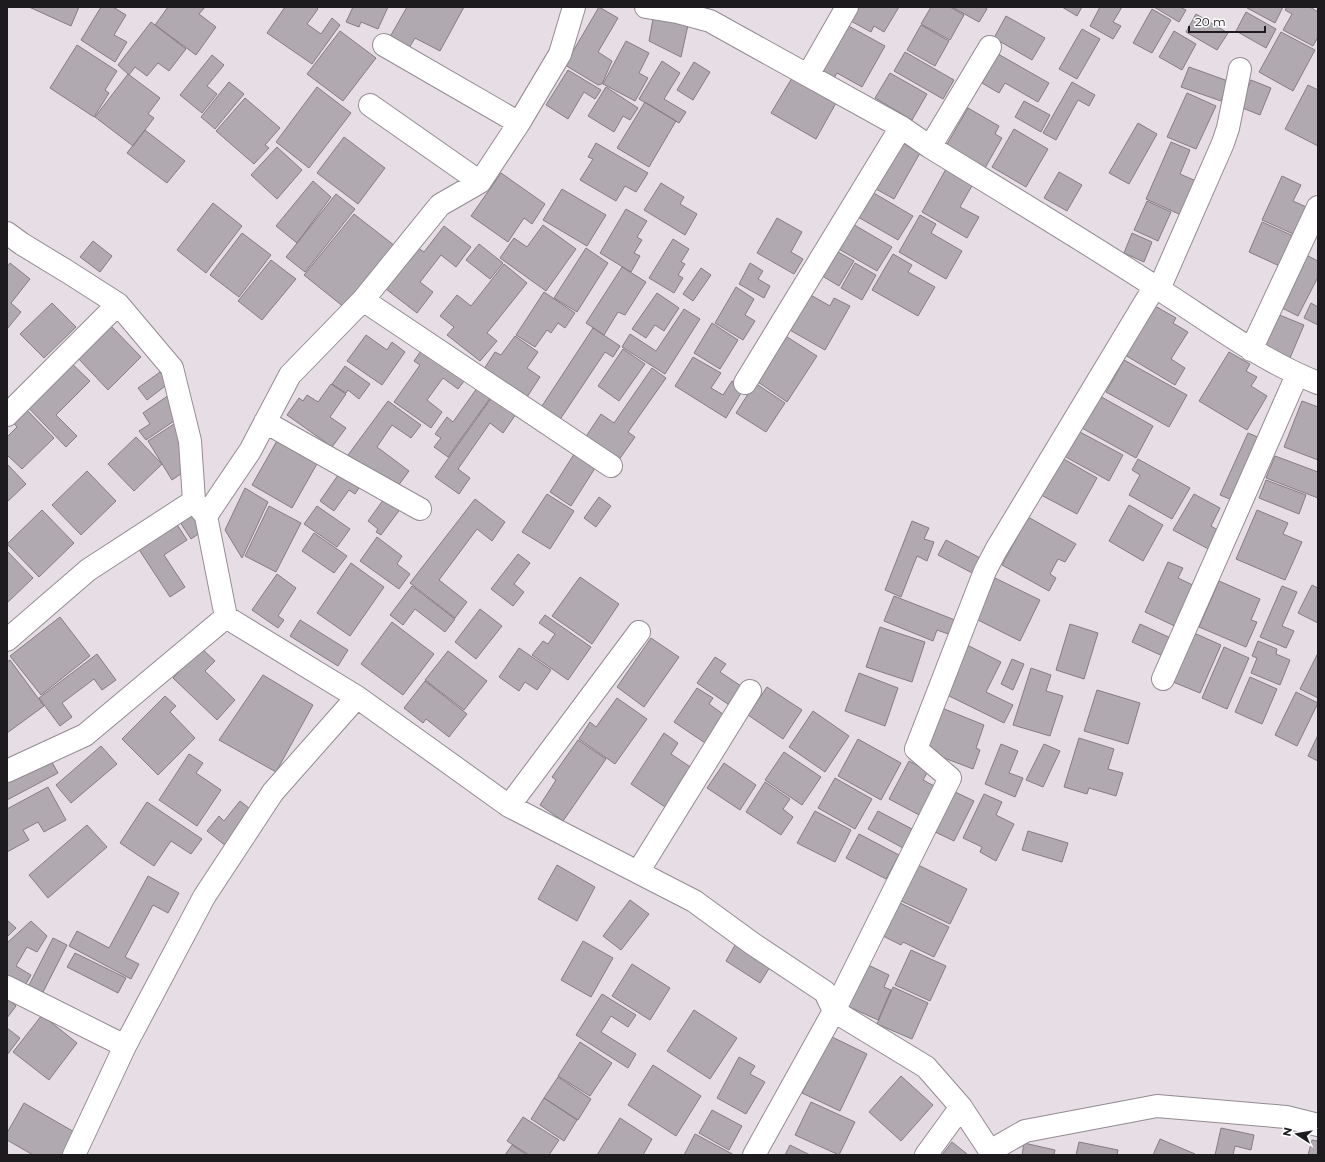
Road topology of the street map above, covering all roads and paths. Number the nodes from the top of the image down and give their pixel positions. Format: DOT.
graph roads {
  1 [pos="574,7"];
  2 [pos="646,7"];
  3 [pos="847,7"];
  4 [pos="384,45"];
  5 [pos="990,47"];
  6 [pos="1240,69"];
  7 [pos="808,75"];
  8 [pos="370,105"];
  9 [pos="520,123"];
  10 [pos="901,127"];
  11 [pos="930,147"];
  12 [pos="480,182"];
  13 [pos="1318,207"];
  14 [pos="7,234"];
  15 [pos="1157,288"];
  16 [pos="363,300"];
  17 [pos="118,304"];
  18 [pos="1251,350"];
  19 [pos="1297,375"];
  20 [pos="745,383"];
  21 [pos="1318,383"];
  22 [pos="7,415"];
  23 [pos="265,422"];
  24 [pos="611,466"];
  25 [pos="200,508"];
  26 [pos="420,509"];
  27 [pos="226,617"];
  28 [pos="638,632"];
  29 [pos="7,640"];
  30 [pos="1163,679"];
  31 [pos="750,691"];
  32 [pos="357,697"];
  33 [pos="7,772"];
  34 [pos="509,806"];
  35 [pos="638,872"];
  36 [pos="7,987"];
  37 [pos="834,1011"];
  38 [pos="125,1046"];
  39 [pos="961,1108"];
  40 [pos="1318,1125"];
  41 [pos="993,1153"];
  42 [pos="74,1155"];
  43 [pos="754,1155"];
  44 [pos="926,1155"];
  1 -- 9 [label="street"];
  2 -- 7 [label="street"];
  3 -- 7 [label="street"];
  4 -- 9 [label="street"];
  5 -- 11 [label="street"];
  6 -- 15 [label="street"];
  7 -- 10 [label="street"];
  8 -- 12 [label="street"];
  9 -- 12 [label="street"];
  10 -- 11 [label="street"];
  10 -- 20 [label="street"];
  11 -- 15 [label="street"];
  12 -- 16 [label="street"];
  13 -- 18 [label="street"];
  14 -- 17 [label="street"];
  15 -- 18 [label="street"];
  15 -- 37 [label="street"];
  16 -- 23 [label="street"];
  16 -- 24 [label="street"];
  17 -- 22 [label="street"];
  17 -- 25 [label="street"];
  18 -- 19 [label="street"];
  19 -- 21 [label="street"];
  19 -- 30 [label="street"];
  23 -- 25 [label="street"];
  23 -- 26 [label="street"];
  25 -- 27 [label="street"];
  25 -- 29 [label="street"];
  27 -- 32 [label="street"];
  27 -- 33 [label="street"];
  28 -- 34 [label="street"];
  31 -- 35 [label="street"];
  32 -- 34 [label="street"];
  32 -- 38 [label="street"];
  34 -- 35 [label="street"];
  35 -- 37 [label="street"];
  36 -- 38 [label="street"];
  37 -- 39 [label="street"];
  37 -- 43 [label="street"];
  38 -- 42 [label="street"];
  39 -- 41 [label="street"];
  39 -- 44 [label="street"];
  40 -- 41 [label="street"];
}
